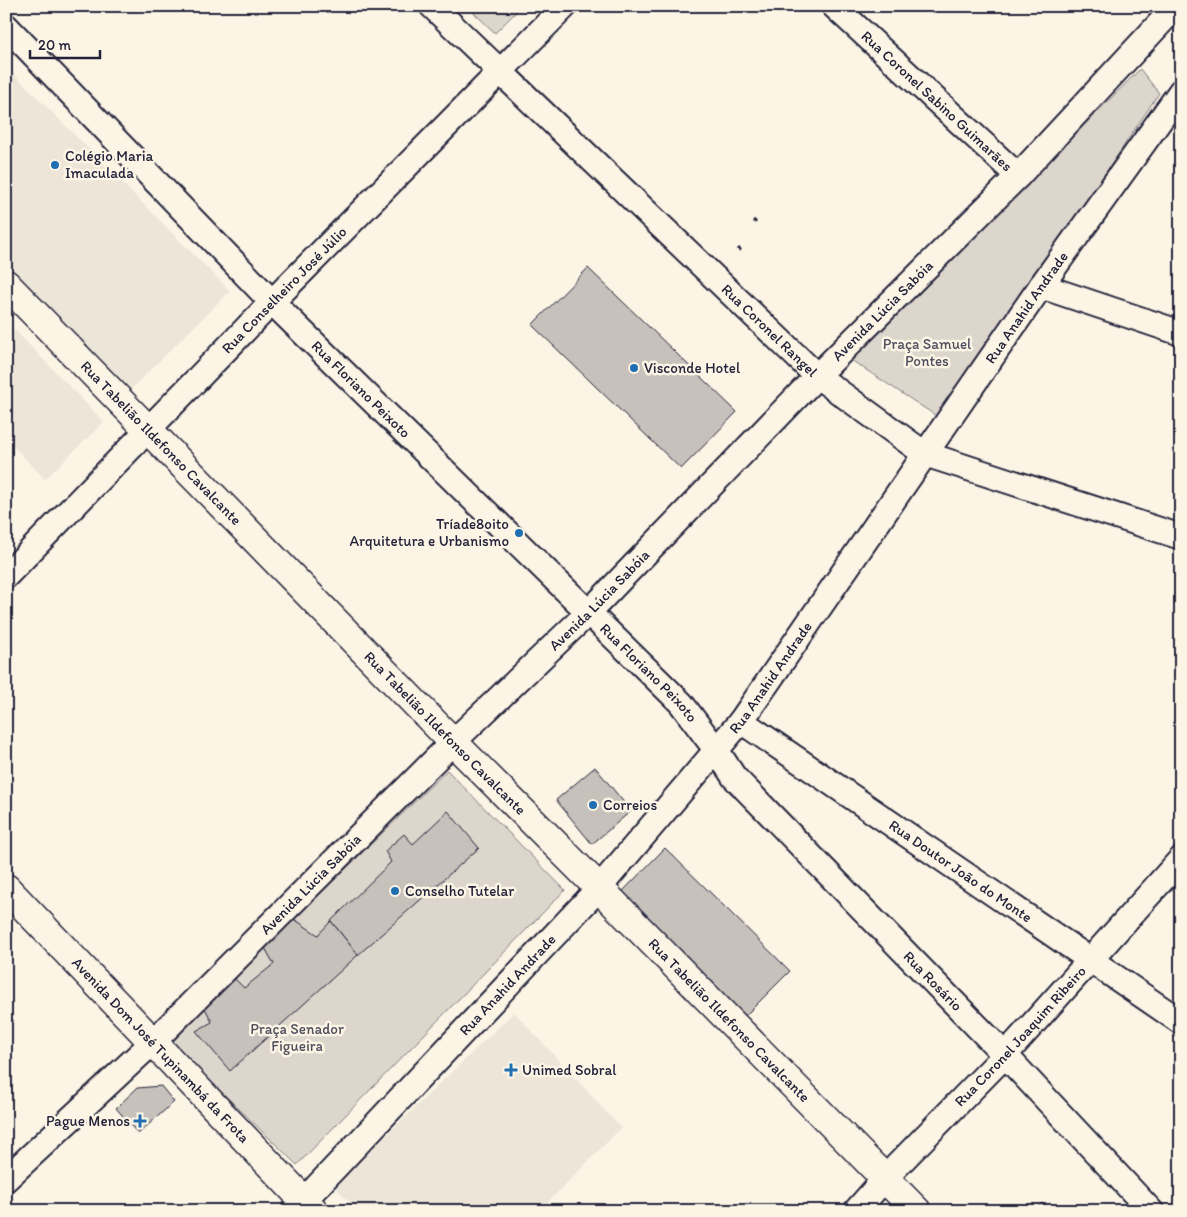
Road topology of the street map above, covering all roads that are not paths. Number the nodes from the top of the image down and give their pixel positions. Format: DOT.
graph roads {
  1 [pos="432,6"];
  2 [pos="565,6"];
  3 [pos="834,6"];
  4 [pos="1176,6"];
  5 [pos="6,26"];
  6 [pos="500,70"];
  7 [pos="1181,91"];
  8 [pos="1018,176"];
  9 [pos="6,284"];
  10 [pos="1041,286"];
  11 [pos="272,302"];
  12 [pos="1181,333"];
  13 [pos="817,376"];
  14 [pos="149,429"];
  15 [pos="924,454"];
  16 [pos="1181,537"];
  17 [pos="6,576"];
  18 [pos="589,612"];
  19 [pos="741,721"];
  20 [pos="453,742"];
  21 [pos="717,750"];
  22 [pos="1181,858"];
  23 [pos="6,888"];
  24 [pos="599,888"];
  25 [pos="1090,960"];
  26 [pos="1181,1022"];
  27 [pos="154,1042"];
  28 [pos="1004,1055"];
  29 [pos="886,1177"];
  30 [pos="6,1179"];
  31 [pos="304,1207"];
  32 [pos="856,1211"];
  33 [pos="917,1211"];
  34 [pos="1151,1211"];
  1 -- 6 [label="street, Rua Coronel Rangel"];
  2 -- 6 [label="street, Rua Conselheiro José Júlio"];
  3 -- 8 [label="street, Rua Coronel Sabino Guimarães"];
  4 -- 8 [label="street, Avenida Lúcia Sabóia"];
  5 -- 11 [label="street, Rua Floriano Peixoto"];
  6 -- 11 [label="street, Rua Conselheiro José Júlio"];
  6 -- 13 [label="street, Rua Coronel Rangel"];
  7 -- 10 [label="street, Rua Anahid Andrade"];
  8 -- 13 [label="street, Avenida Lúcia Sabóia"];
  9 -- 14 [label="main road, Rua Tabelião Ildefonso Cavalcante"];
  10 -- 12 [label="street"];
  10 -- 15 [label="street, Rua Anahid Andrade"];
  11 -- 14 [label="street, Rua Conselheiro José Júlio"];
  11 -- 18 [label="street, Rua Floriano Peixoto"];
  13 -- 15 [label="street, Rua Coronel Rangel"];
  13 -- 18 [label="street, Avenida Lúcia Sabóia"];
  14 -- 17 [label="street, Rua Conselheiro José Júlio"];
  14 -- 20 [label="main road, Rua Tabelião Ildefonso Cavalcante"];
  15 -- 16 [label="street, Rua Coronel Rangel"];
  15 -- 19 [label="street, Rua Anahid Andrade"];
  18 -- 20 [label="street, Avenida Lúcia Sabóia"];
  18 -- 21 [label="street, Rua Floriano Peixoto"];
  19 -- 21 [label="street, Rua Anahid Andrade"];
  19 -- 25 [label="street, Rua Doutor João do Monte"];
  20 -- 24 [label="main road, Rua Tabelião Ildefonso Cavalcante"];
  20 -- 27 [label="street, Avenida Lúcia Sabóia"];
  21 -- 24 [label="street, Rua Anahid Andrade"];
  21 -- 28 [label="street, Rua Rosário"];
  22 -- 25 [label="street, Rua Coronel Joaquim Ribeiro"];
  23 -- 27 [label="main road, Avenida Dom José Tupinambá da Frota"];
  24 -- 29 [label="main road, Rua Tabelião Ildefonso Cavalcante"];
  24 -- 31 [label="street, Rua Anahid Andrade"];
  25 -- 26 [label="street, Rua Doutor João do Monte"];
  25 -- 28 [label="street, Rua Coronel Joaquim Ribeiro"];
  27 -- 30 [label="street, Avenida Lúcia Sabóia"];
  27 -- 31 [label="main road, Avenida Dom José Tupinambá da Frota"];
  28 -- 29 [label="street, Rua Coronel Joaquim Ribeiro"];
  28 -- 34 [label="street, Rua Rosário"];
  29 -- 32 [label="street, Rua Coronel Joaquim Ribeiro"];
  29 -- 33 [label="main road, Rua Tabelião Ildefonso Cavalcante"];
}
